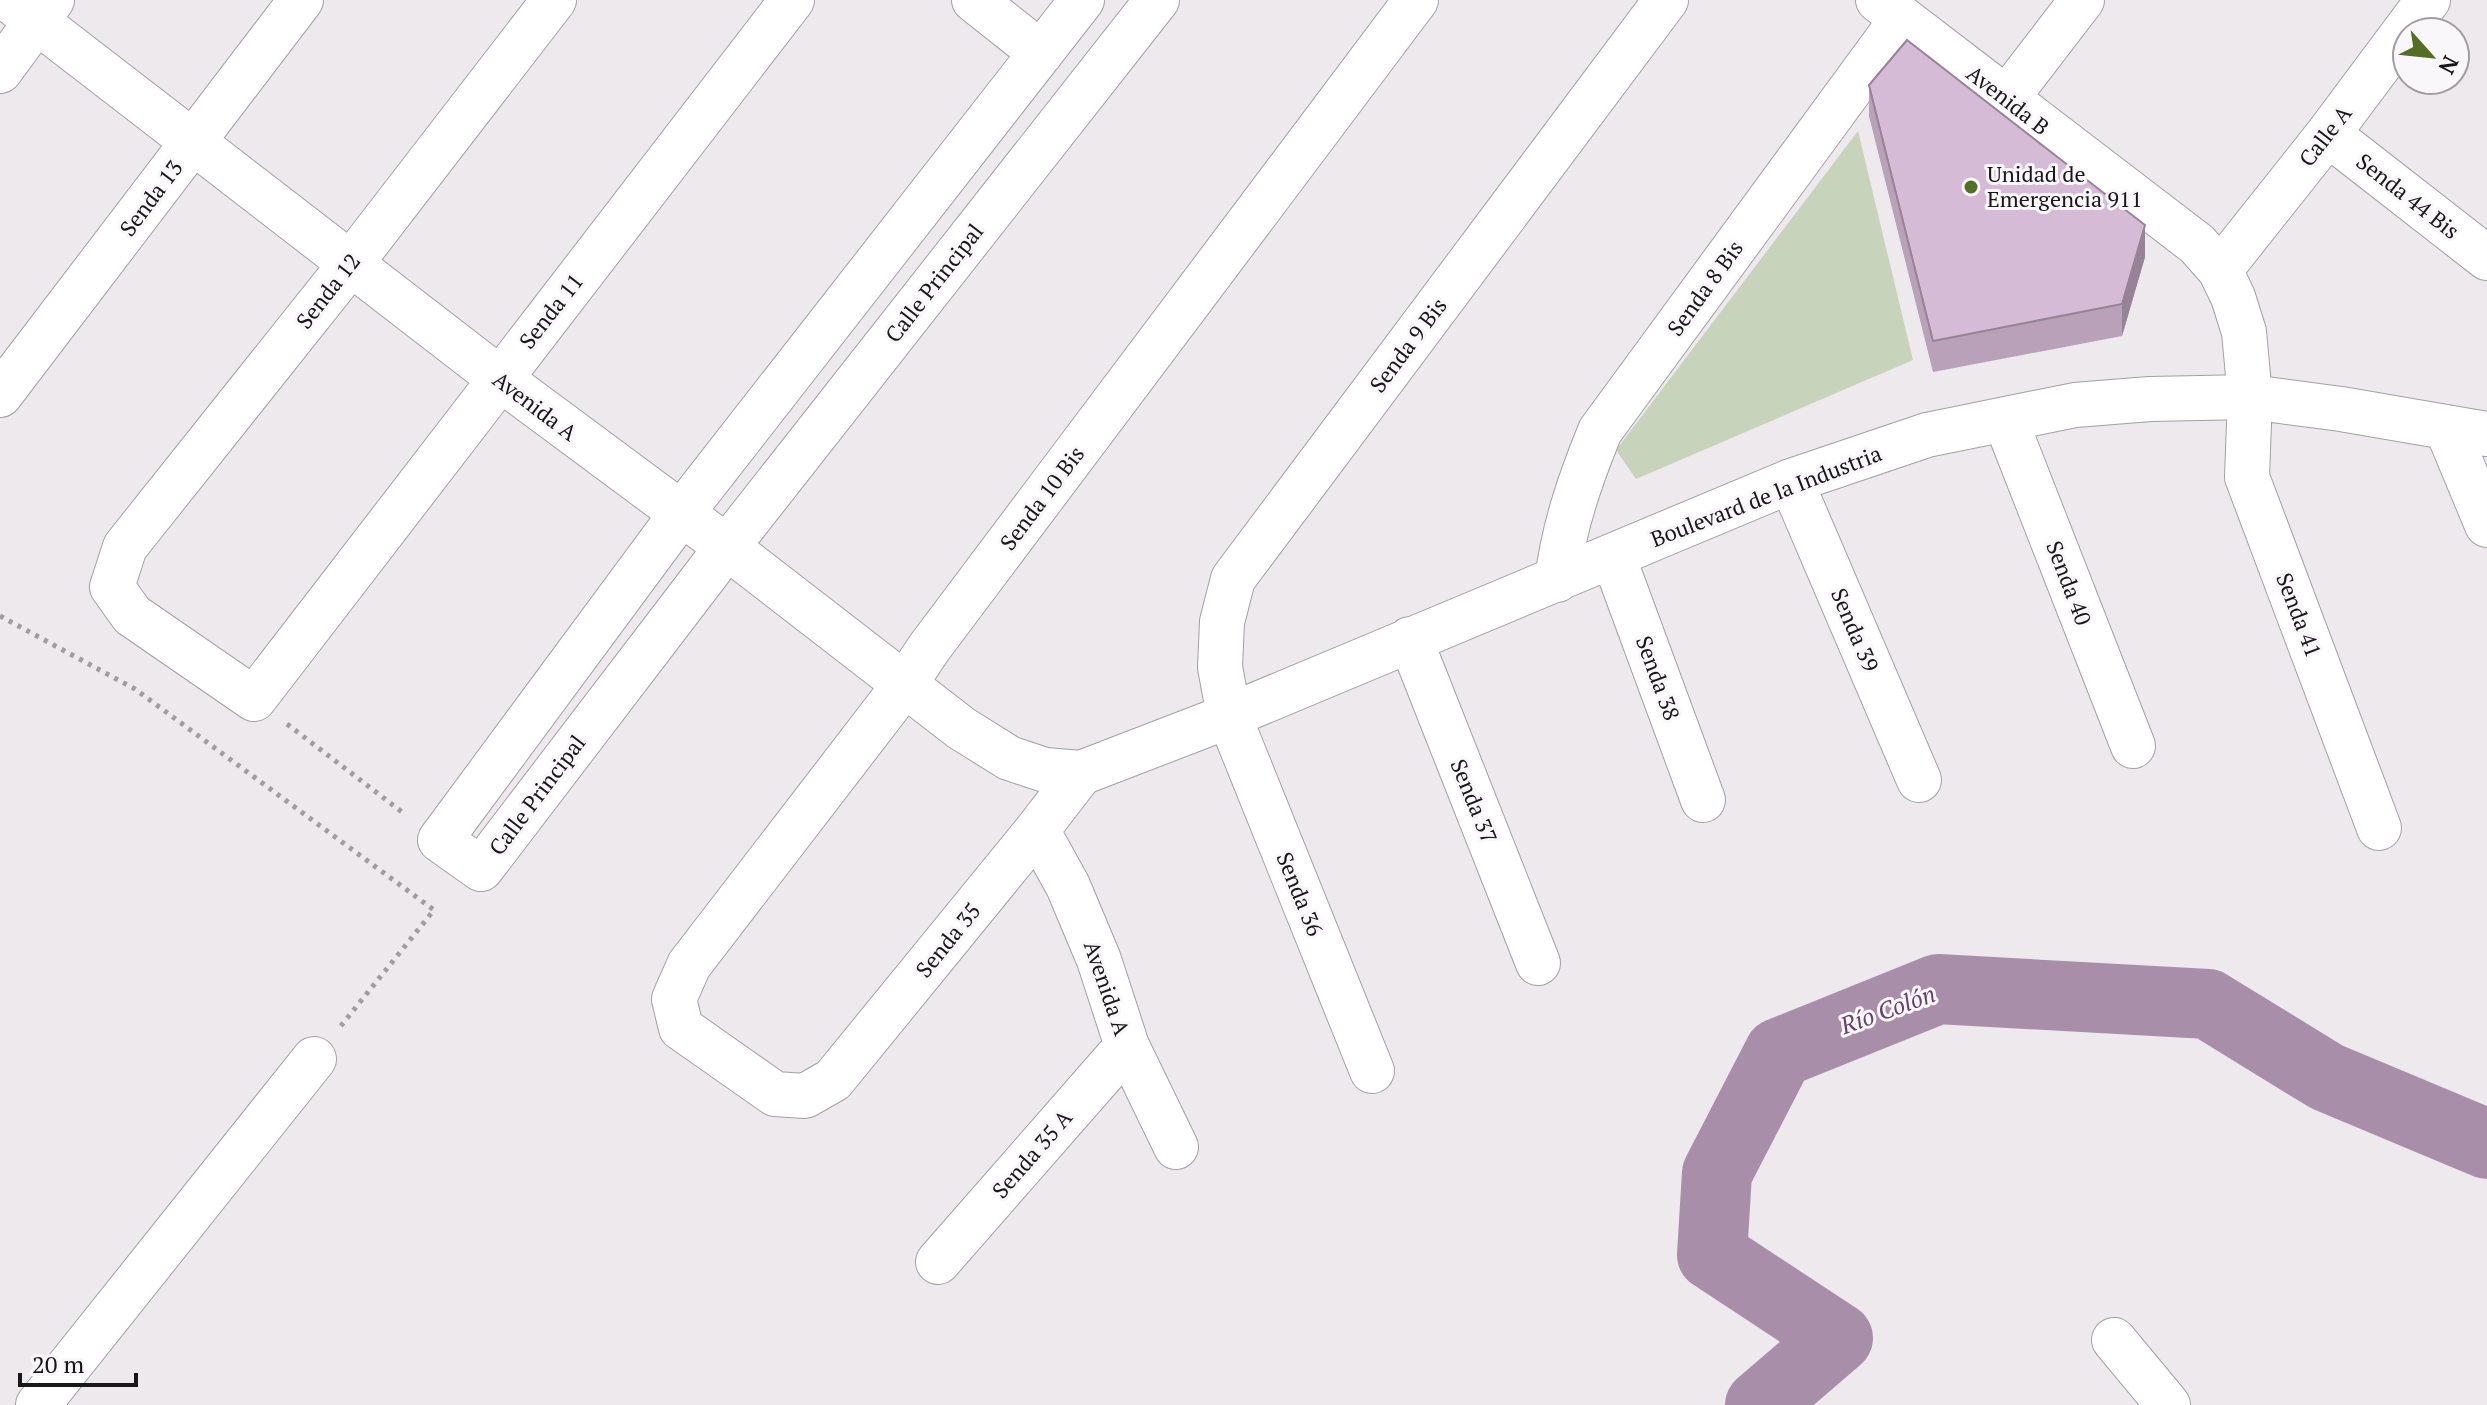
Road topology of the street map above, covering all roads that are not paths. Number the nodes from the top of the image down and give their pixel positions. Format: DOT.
graph roads {
  1 [pos="301,0"];
  2 [pos="554,0"];
  3 [pos="792,0"];
  4 [pos="974,0"];
  5 [pos="1082,0"];
  6 [pos="1157,0"];
  7 [pos="1416,0"];
  8 [pos="1666,0"];
  9 [pos="2082,0"];
  10 [pos="2428,0"];
  11 [pos="32,7"];
  12 [pos="1890,9"];
  13 [pos="1041,53"];
  14 [pos="0,71"];
  15 [pos="2006,99"];
  16 [pos="2328,134"];
  17 [pos="193,142"];
  18 [pos="2487,258"];
  19 [pos="352,262"];
  20 [pos="2220,270"];
  21 [pos="499,378"];
  22 [pos="0,395"];
  23 [pos="2250,397"];
  24 [pos="2005,419"];
  25 [pos="2467,431"];
  26 [pos="1791,481"];
  27 [pos="681,514"];
  28 [pos="2487,525"];
  29 [pos="727,547"];
  30 [pos="1613,556"];
  31 [pos="1557,580"];
  32 [pos="1410,639"];
  33 [pos="905,684"];
  34 [pos="254,699"];
  35 [pos="1229,716"];
  36 [pos="2133,746"];
  37 [pos="1081,773"];
  38 [pos="1919,780"];
  39 [pos="1703,800"];
  40 [pos="2379,828"];
  41 [pos="1037,830"];
  42 [pos="1538,963"];
  43 [pos="1127,1046"];
  44 [pos="314,1059"];
  45 [pos="1372,1071"];
  46 [pos="805,1096"];
  47 [pos="1176,1147"];
  48 [pos="938,1262"];
  49 [pos="2114,1340"];
  50 [pos="38,1405"];
  51 [pos="2168,1405"];
  1 -- 17 [label="street, Senda 13"];
  2 -- 19 [label="street, Senda 12"];
  3 -- 21 [label="street, Senda 11"];
  4 -- 13 [label="street"];
  5 -- 13 [label="street"];
  6 -- 29 [label="street, Calle Principal"];
  7 -- 33 [label="street, Senda 10 Bis"];
  8 -- 35 [label="street, Senda 9 Bis"];
  9 -- 15 [label="street"];
  10 -- 16 [label="street, Calle A"];
  11 -- 14 [label="street"];
  11 -- 17 [label="street, Avenida A"];
  12 -- 15 [label="street, Avenida B"];
  12 -- 31 [label="street, Senda 8 Bis"];
  13 -- 27 [label="street"];
  15 -- 20 [label="street, Avenida B"];
  16 -- 18 [label="street, Senda 44 Bis"];
  16 -- 20 [label="street, Calle A"];
  17 -- 19 [label="street, Avenida A"];
  17 -- 22 [label="street, Senda 13"];
  19 -- 21 [label="street, Avenida A"];
  19 -- 34 [label="street, Senda 12"];
  20 -- 23 [label="street, Avenida B"];
  21 -- 27 [label="street, Avenida A"];
  21 -- 34 [label="street, Senda 11"];
  23 -- 24 [label="street, Boulevard de la Industria"];
  23 -- 25 [label="street, Boulevard de la Industria"];
  23 -- 40 [label="street, Senda 41"];
  24 -- 26 [label="street, Boulevard de la Industria"];
  24 -- 36 [label="street, Senda 40"];
  25 -- 28 [label="street"];
  26 -- 30 [label="street, Boulevard de la Industria"];
  26 -- 38 [label="street, Senda 39"];
  27 -- 29 [label="street, Avenida A"];
  27 -- 29 [label="street, Calle Principal"];
  29 -- 33 [label="street, Avenida A"];
  30 -- 31 [label="street, Boulevard de la Industria"];
  30 -- 39 [label="street, Senda 38"];
  31 -- 32 [label="street, Boulevard de la Industria"];
  32 -- 35 [label="street, Boulevard de la Industria"];
  32 -- 42 [label="street, Senda 37"];
  33 -- 37 [label="street, Avenida A"];
  33 -- 46 [label="street, Senda 10 Bis"];
  35 -- 37 [label="street, Boulevard de la Industria"];
  35 -- 45 [label="street, Senda 36"];
  37 -- 41 [label="street, Senda 35"];
  41 -- 43 [label="street, Avenida A"];
  41 -- 46 [label="street, Senda 35"];
  43 -- 47 [label="street, Avenida A"];
  43 -- 48 [label="street, Senda 35 A"];
  44 -- 50 [label="street"];
  49 -- 51 [label="street"];
}
